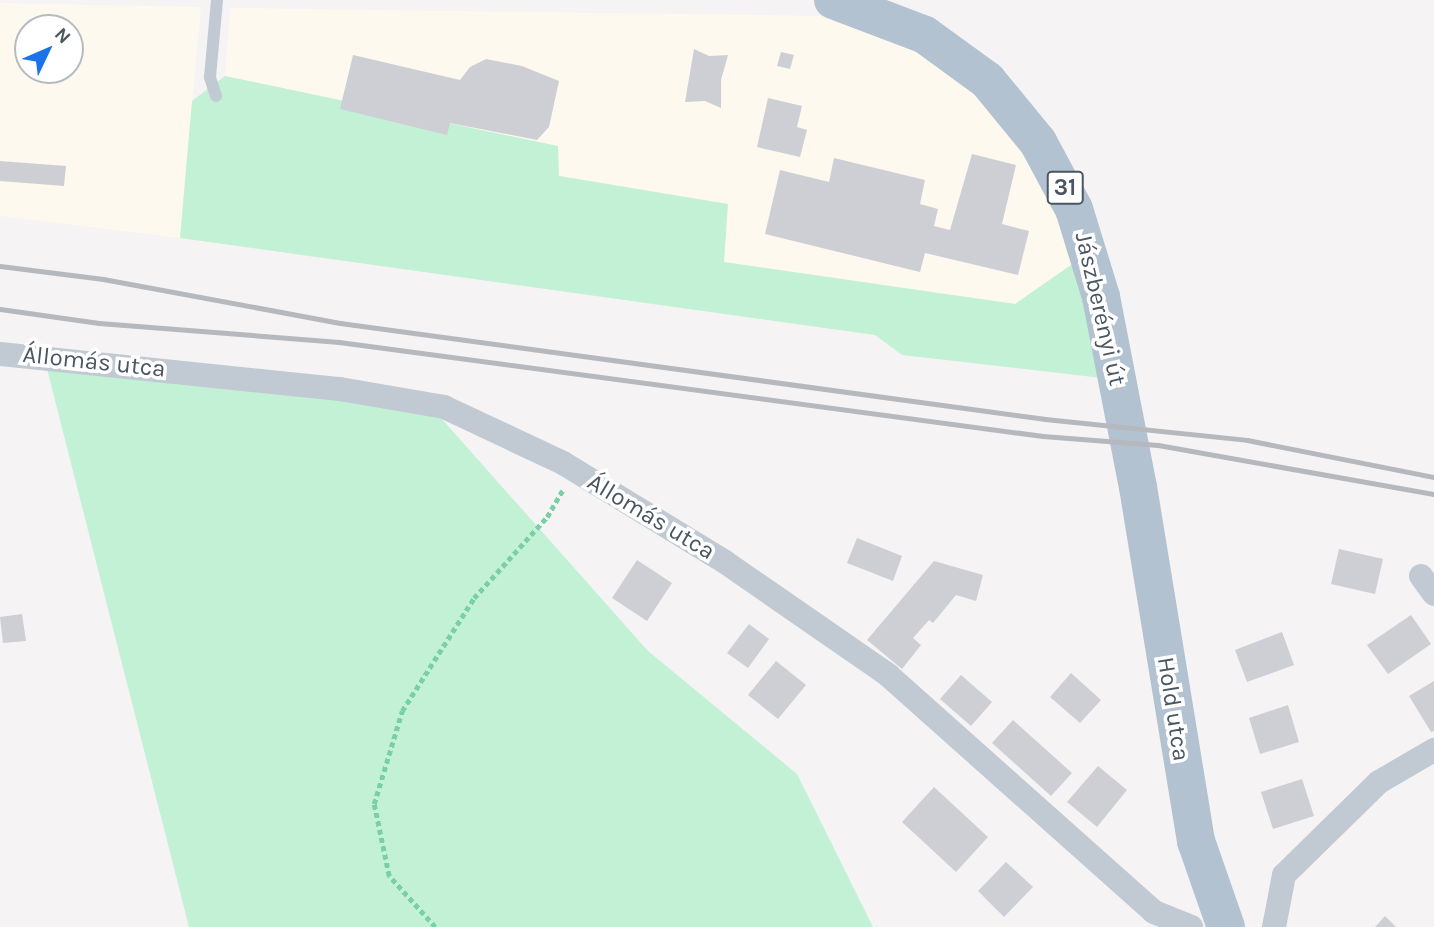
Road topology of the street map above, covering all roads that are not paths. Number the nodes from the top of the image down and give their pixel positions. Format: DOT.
graph roads {
  1 [pos="217,0"];
  2 [pos="834,0"];
  3 [pos="216,96"];
  4 [pos="0,354"];
  5 [pos="1138,487"];
  6 [pos="1434,750"];
  7 [pos="1213,926"];
  8 [pos="1274,927"];
  1 -- 3 [label="lane"];
  2 -- 5 [label="main road, Jászberényi út / 31"];
  4 -- 7 [label="street, Állomás utca"];
  5 -- 7 [label="main road, Hold utca / 31"];
  6 -- 8 [label="street"];
}
